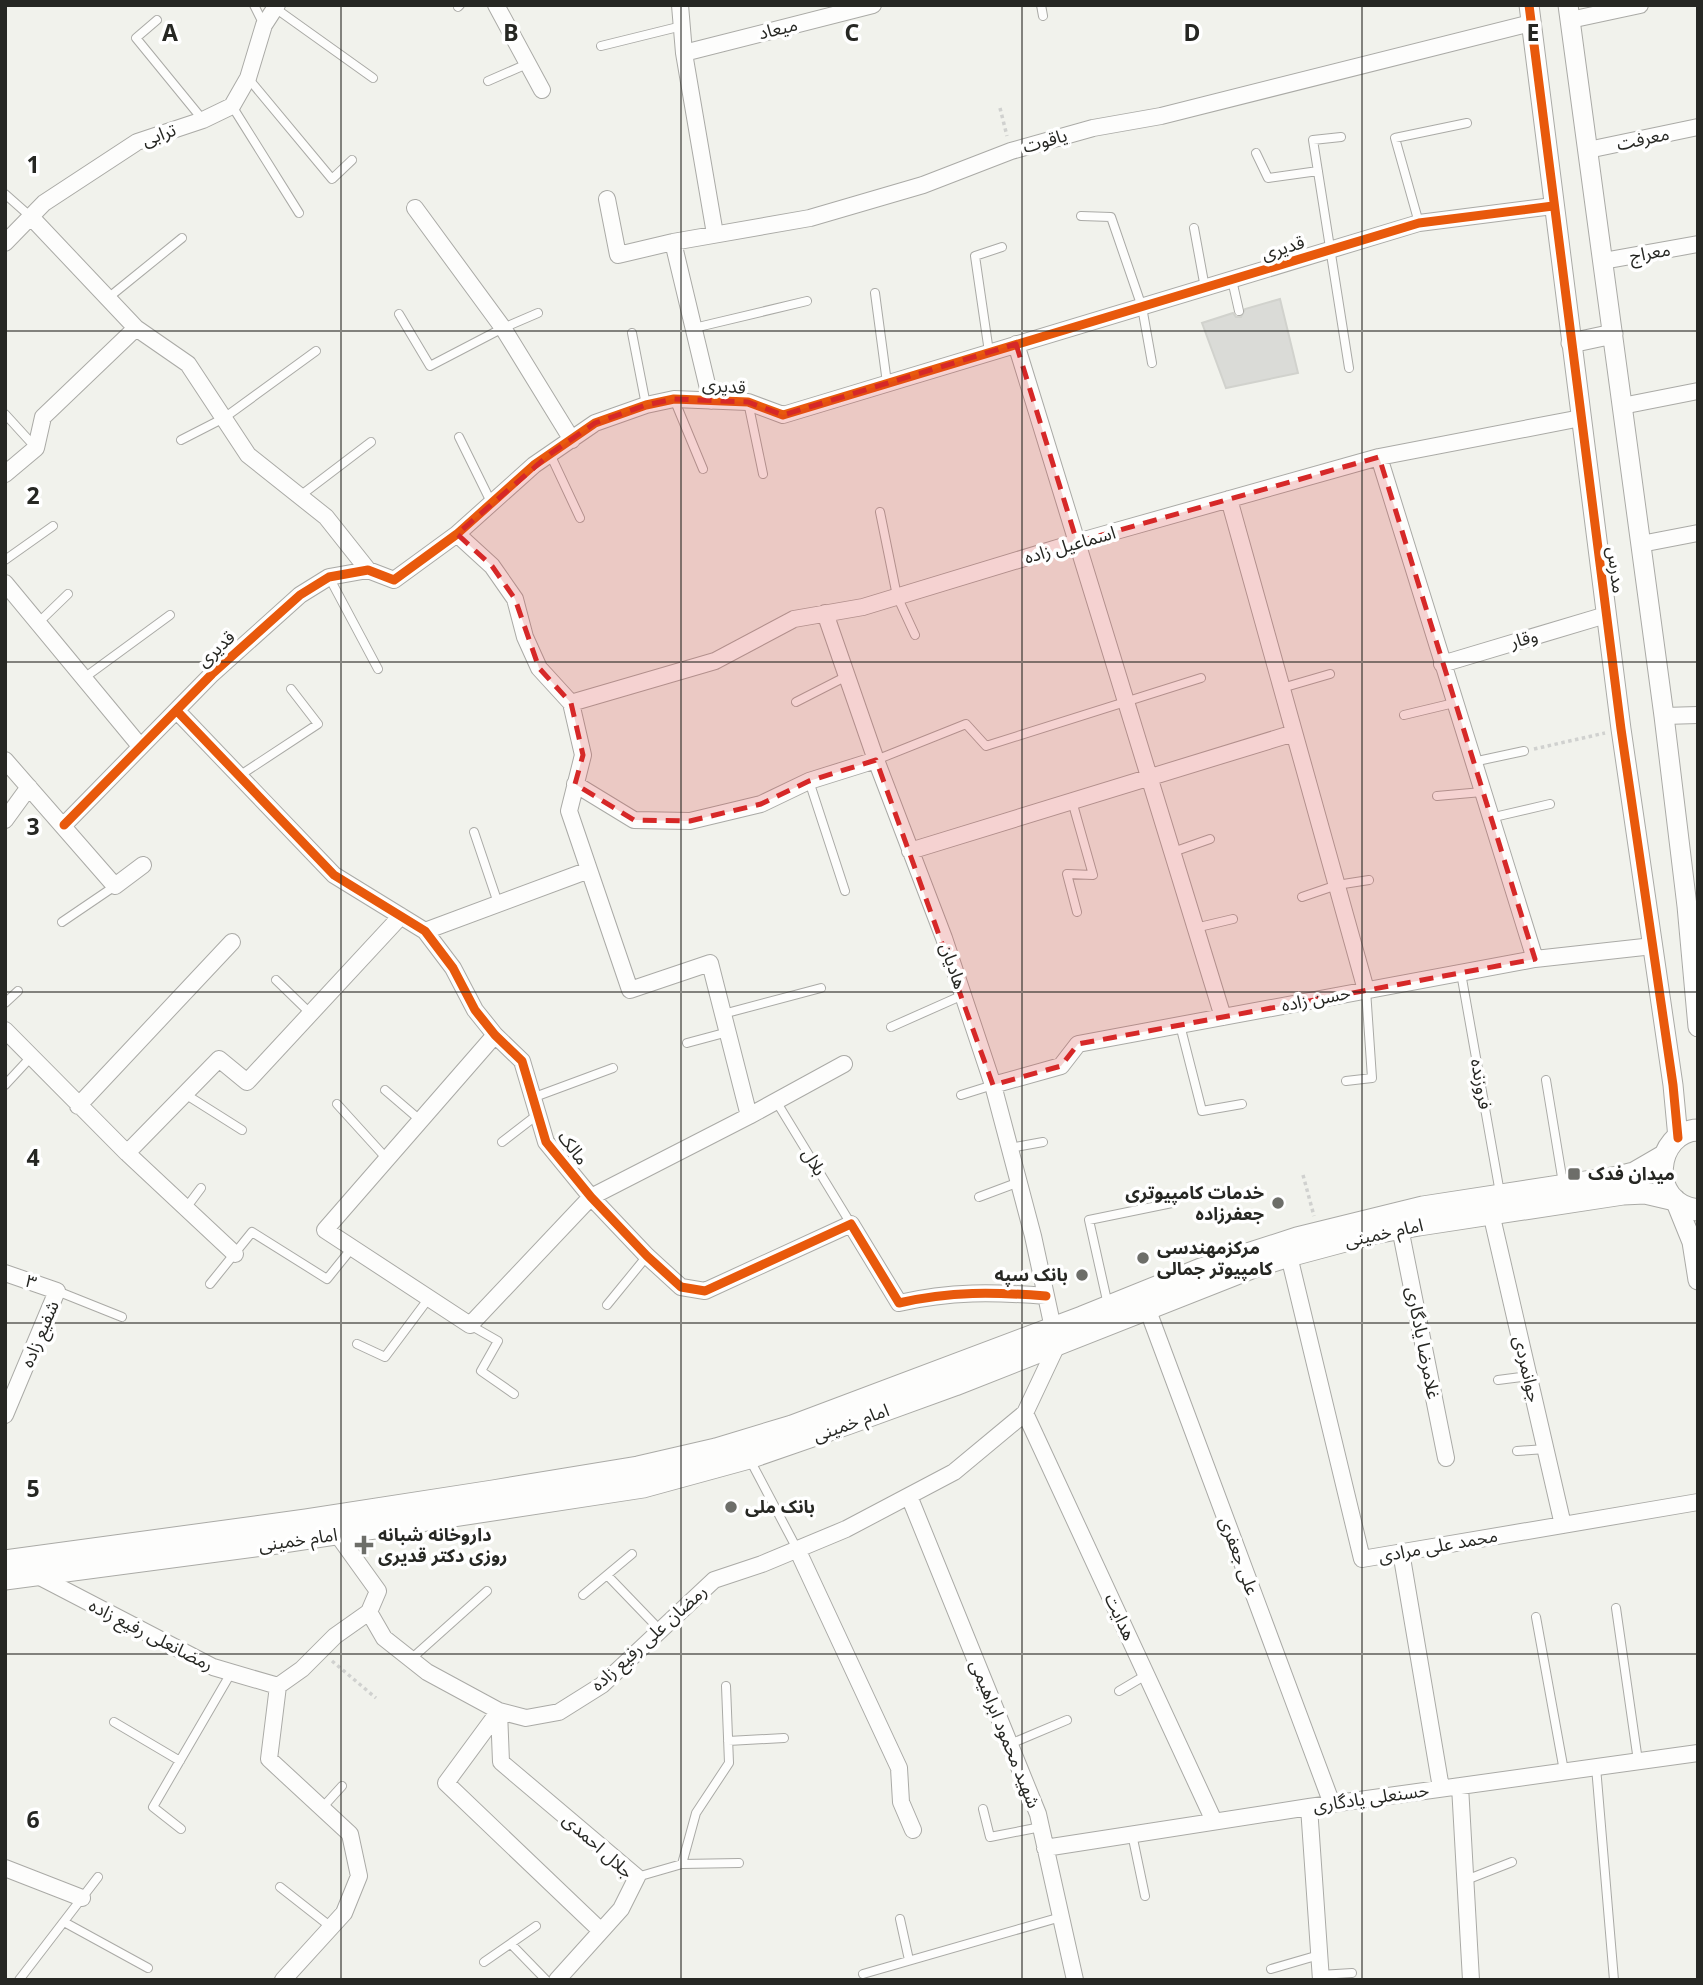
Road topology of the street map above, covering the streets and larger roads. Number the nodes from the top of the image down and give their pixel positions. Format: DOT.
graph roads {
  1 [pos="496,5"];
  2 [pos="680,5"];
  3 [pos="873,5"];
  4 [pos="1640,5"];
  5 [pos="276,7"];
  6 [pos="852,8"];
  7 [pos="1569,12"];
  8 [pos="1530,14"];
  9 [pos="684,53"];
  10 [pos="542,90"];
  11 [pos="1698,127"];
  12 [pos="1588,150"];
  13 [pos="607,199"];
  14 [pos="1553,206"];
  15 [pos="415,208"];
  16 [pos="31,217"];
  17 [pos="715,234"];
  18 [pos="673,242"];
  19 [pos="5,243"];
  20 [pos="1698,244"];
  21 [pos="1602,261"];
  22 [pos="136,328"];
  23 [pos="1613,334"];
  24 [pos="1571,343"];
  25 [pos="1016,344"];
  26 [pos="1698,391"];
  27 [pos="711,401"];
  28 [pos="1622,406"];
  29 [pos="1581,418"];
  30 [pos="572,440"];
  31 [pos="1379,457"];
  32 [pos="5,474"];
  33 [pos="1229,499"];
  34 [pos="1698,533"];
  35 [pos="457,534"];
  36 [pos="1077,542"];
  37 [pos="1641,544"];
  38 [pos="368,570"];
  39 [pos="5,583"];
  40 [pos="825,613"];
  41 [pos="1606,615"];
  42 [pos="1442,664"];
  43 [pos="571,703"];
  44 [pos="177,710"];
  45 [pos="1698,715"];
  46 [pos="1664,716"];
  47 [pos="1294,733"];
  48 [pos="140,746"];
  49 [pos="5,760"];
  50 [pos="876,760"];
  51 [pos="1150,777"];
  52 [pos="575,784"];
  53 [pos="29,786"];
  54 [pos="5,820"];
  55 [pos="64,825"];
  56 [pos="910,851"];
  57 [pos="143,865"];
  58 [pos="589,870"];
  59 [pos="1692,906"];
  60 [pos="401,916"];
  61 [pos="425,931"];
  62 [pos="232,942"];
  63 [pos="1653,946"];
  64 [pos="1535,959"];
  65 [pos="1366,990"];
  66 [pos="1223,1017"];
  67 [pos="1698,1027"];
  68 [pos="5,1030"];
  69 [pos="495,1035"];
  70 [pos="844,1063"];
  71 [pos="993,1085"];
  72 [pos="78,1106"];
  73 [pos="749,1116"];
  74 [pos="1698,1130"];
  75 [pos="1671,1146"];
  76 [pos="127,1153"];
  77 [pos="591,1196"];
  78 [pos="1675,1200"];
  79 [pos="1496,1205"];
  80 [pos="1698,1210"];
  81 [pos="1400,1228"];
  82 [pos="235,1254"];
  83 [pos="1289,1256"];
  84 [pos="5,1273"];
  85 [pos="1698,1280"];
  86 [pos="57,1292"];
  87 [pos="1046,1296"];
  88 [pos="1147,1308"];
  89 [pos="1055,1335"];
  90 [pos="11,1387"];
  91 [pos="1024,1413"];
  92 [pos="5,1415"];
  93 [pos="1446,1458"];
  94 [pos="909,1496"];
  95 [pos="1698,1502"];
  96 [pos="1563,1525"];
  97 [pos="337,1534"];
  98 [pos="797,1549"];
  99 [pos="1401,1552"];
  100 [pos="5,1561"];
  101 [pos="35,1566"];
  102 [pos="5,1579"];
  103 [pos="369,1612"];
  104 [pos="278,1686"];
  105 [pos="499,1711"];
  106 [pos="1698,1753"];
  107 [pos="1460,1786"];
  108 [pos="1441,1788"];
  109 [pos="1332,1804"];
  110 [pos="1309,1807"];
  111 [pos="1214,1821"];
  112 [pos="913,1830"];
  113 [pos="1045,1848"];
  114 [pos="5,1868"];
  115 [pos="82,1898"];
  116 [pos="601,1931"];
  117 [pos="1321,1978"];
  118 [pos="283,1980"];
  119 [pos="557,1980"];
  120 [pos="1075,1980"];
  121 [pos="1471,1980"];
  1 -- 10 [label="street"];
  2 -- 9 [label="street"];
  3 -- 6 [label="street, میعاد"];
  4 -- 7 [label="street"];
  5 -- 16 [label="street, ترابی"];
  6 -- 9 [label="street, میعاد"];
  7 -- 12 [label="street, مدرس"];
  8 -- 14 [label="street, مدرس"];
  8 -- 17 [label="street, یاقوت"];
  9 -- 17 [label="street"];
  11 -- 12 [label="street, معرفت"];
  12 -- 21 [label="street, مدرس"];
  13 -- 18 [label="street, یاقوت"];
  14 -- 24 [label="street, مدرس"];
  14 -- 25 [label="street, قدیری"];
  15 -- 30 [label="street"];
  16 -- 19 [label="street, ترابی"];
  16 -- 22 [label="street"];
  17 -- 18 [label="street, یاقوت"];
  18 -- 27 [label="street"];
  20 -- 21 [label="street, معراج"];
  21 -- 23 [label="street, مدرس"];
  22 -- 32 [label="street"];
  22 -- 38 [label="street"];
  23 -- 24 [label="street"];
  23 -- 28 [label="street, مدرس"];
  24 -- 29 [label="street, مدرس"];
  25 -- 27 [label="street, قدیری"];
  25 -- 36 [label="street"];
  26 -- 28 [label="street"];
  27 -- 30 [label="street, قدیری"];
  28 -- 37 [label="street, مدرس"];
  29 -- 31 [label="street, اسماعیل زاده"];
  29 -- 41 [label="street, مدرس"];
  30 -- 35 [label="street, قدیری"];
  31 -- 33 [label="street, اسماعیل زاده"];
  31 -- 42 [label="street"];
  33 -- 36 [label="street, اسماعیل زاده"];
  33 -- 47 [label="street"];
  34 -- 37 [label="street"];
  35 -- 38 [label="street, قدیری"];
  35 -- 43 [label="street"];
  36 -- 40 [label="street, اسماعیل زاده"];
  36 -- 51 [label="street"];
  37 -- 46 [label="street, مدرس"];
  38 -- 44 [label="street, قدیری"];
  39 -- 48 [label="street"];
  40 -- 43 [label="street, اسماعیل زاده"];
  40 -- 50 [label="street, هادیان"];
  41 -- 42 [label="street, وقار"];
  41 -- 63 [label="street, مدرس"];
  42 -- 64 [label="street"];
  43 -- 52 [label="street"];
  44 -- 48 [label="street, قدیری"];
  44 -- 60 [label="street, مالک"];
  45 -- 46 [label="street"];
  46 -- 59 [label="street, مدرس"];
  47 -- 51 [label="street"];
  47 -- 65 [label="street"];
  48 -- 55 [label="street, قدیری"];
  49 -- 53 [label="street"];
  50 -- 52 [label="street"];
  50 -- 56 [label="street, هادیان"];
  51 -- 56 [label="street"];
  51 -- 66 [label="street"];
  52 -- 58 [label="street"];
  53 -- 54 [label="street"];
  53 -- 55 [label="street"];
  55 -- 57 [label="street"];
  56 -- 71 [label="street, هادیان"];
  58 -- 61 [label="street"];
  58 -- 73 [label="street"];
  59 -- 67 [label="street, مدرس"];
  60 -- 61 [label="street, مالک"];
  60 -- 76 [label="street"];
  61 -- 69 [label="street, مالک"];
  62 -- 72 [label="street"];
  63 -- 64 [label="street, حسن زاده"];
  63 -- 75 [label="street, مدرس"];
  64 -- 65 [label="street, حسن زاده"];
  65 -- 66 [label="street, حسن زاده"];
  66 -- 71 [label="street, حسن زاده"];
  68 -- 72 [label="street"];
  69 -- 77 [label="street, مالک"];
  69 -- 77 [label="street"];
  70 -- 73 [label="street"];
  71 -- 87 [label="street, هادیان"];
  72 -- 76 [label="street"];
  73 -- 77 [label="street"];
  74 -- 75 [label="main road"];
  75 -- 78 [label="main road"];
  75 -- 79 [label="main road, امام خمینی"];
  76 -- 82 [label="street"];
  77 -- 87 [label="street, مالک"];
  78 -- 79 [label="main road, امام خمینی"];
  78 -- 80 [label="main road"];
  78 -- 85 [label="street"];
  79 -- 81 [label="main road, امام خمینی"];
  79 -- 89 [label="main road, امام خمینی"];
  79 -- 96 [label="street, جوانمردی"];
  81 -- 83 [label="main road, امام خمینی"];
  81 -- 93 [label="street, غلامرضا یادگاری"];
  83 -- 88 [label="main road, امام خمینی"];
  83 -- 99 [label="street, محمد علی مرادی"];
  84 -- 86 [label="street, ۳"];
  86 -- 90 [label="street, شفیع زاده"];
  87 -- 89 [label="street, هادیان"];
  88 -- 89 [label="main road, امام خمینی"];
  88 -- 109 [label="street, علی جعفری"];
  89 -- 91 [label="street, رمضان علی رفیع زاده"];
  89 -- 97 [label="main road, امام خمینی"];
  89 -- 101 [label="main road, امام خمینی"];
  90 -- 92 [label="street, شفیع زاده"];
  91 -- 94 [label="street, رمضان علی رفیع زاده"];
  91 -- 111 [label="street, هدایت"];
  94 -- 98 [label="street, رمضان علی رفیع زاده"];
  94 -- 113 [label="street, شهید محمود ابراهیمی"];
  95 -- 96 [label="street, محمد علی مرادی"];
  96 -- 99 [label="street, محمد علی مرادی"];
  97 -- 101 [label="main road, امام خمینی"];
  97 -- 103 [label="street"];
  98 -- 105 [label="street, رمضان علی رفیع زاده"];
  98 -- 112 [label="street"];
  99 -- 108 [label="street"];
  100 -- 101 [label="main road, امام خمینی"];
  101 -- 102 [label="main road, امام خمینی"];
  101 -- 104 [label="street, رمضانعلی رفیع زاده"];
  103 -- 104 [label="street"];
  103 -- 105 [label="street, رمضان علی رفیع زاده"];
  104 -- 118 [label="street"];
  105 -- 116 [label="street, جلال احمدی"];
  105 -- 116 [label="street"];
  106 -- 107 [label="street, حسنعلی یادگاری"];
  107 -- 108 [label="street, حسنعلی یادگاری"];
  107 -- 121 [label="street"];
  108 -- 109 [label="street, حسنعلی یادگاری"];
  109 -- 110 [label="street, حسنعلی یادگاری"];
  110 -- 111 [label="street, حسنعلی یادگاری"];
  110 -- 117 [label="street"];
  111 -- 113 [label="street, حسنعلی یادگاری"];
  113 -- 120 [label="street, شهید محمود ابراهیمی"];
  114 -- 115 [label="street"];
  116 -- 119 [label="street, جلال احمدی"];
}
